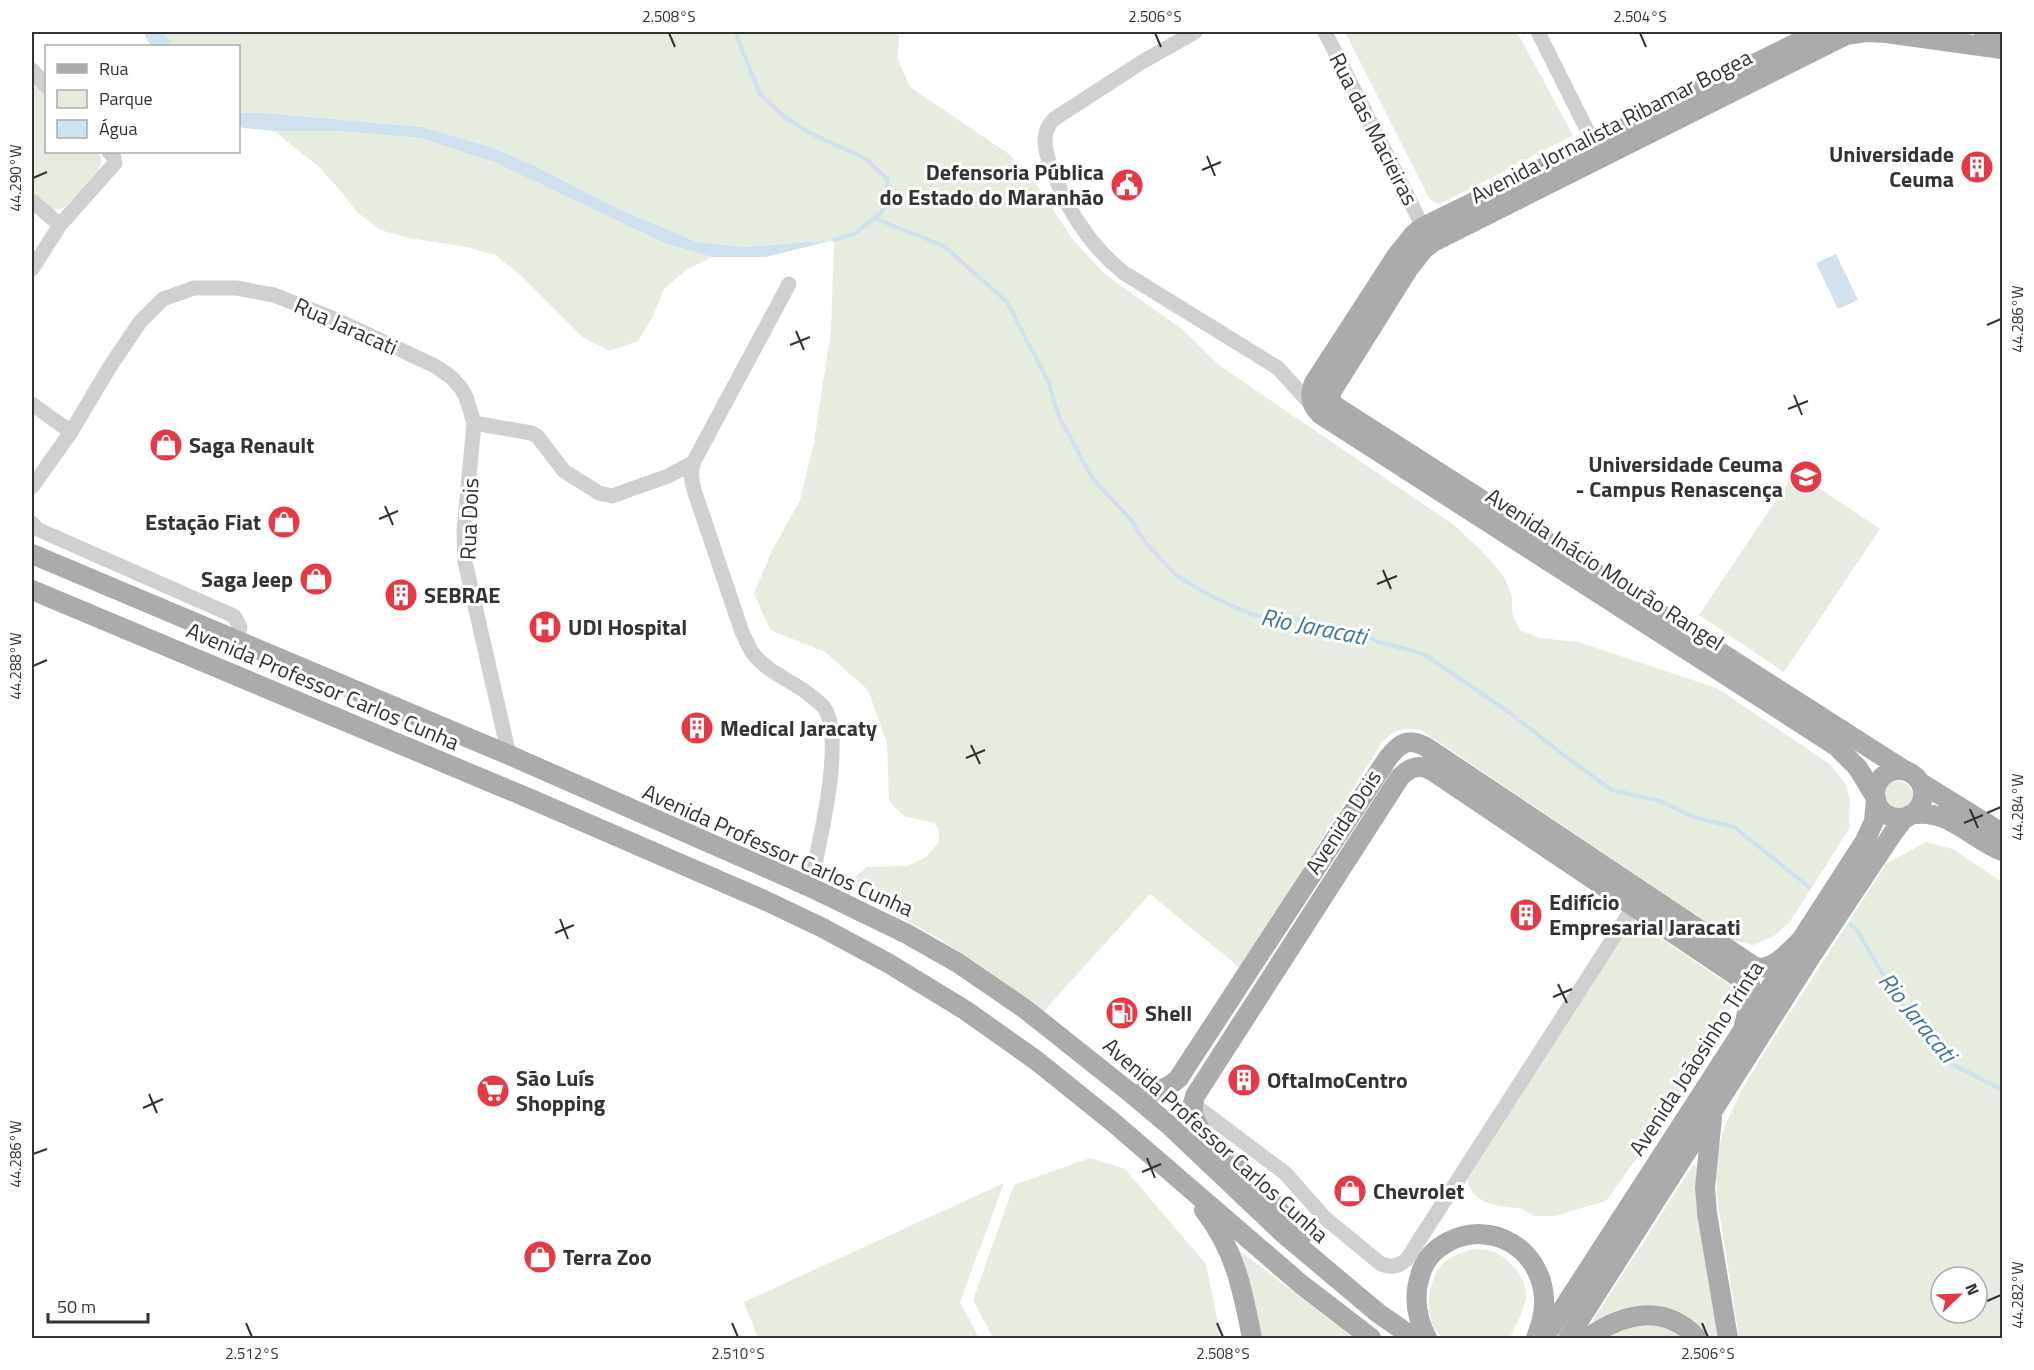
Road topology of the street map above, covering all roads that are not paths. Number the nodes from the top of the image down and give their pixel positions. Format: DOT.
graph roads {
  1 [pos="1195,32"];
  2 [pos="1325,32"];
  3 [pos="1538,32"];
  4 [pos="1819,32"];
  5 [pos="1886,32"];
  6 [pos="1984,32"];
  7 [pos="2002,34"];
  8 [pos="2002,49"];
  9 [pos="32,70"];
  10 [pos="45,85"];
  11 [pos="1593,142"];
  12 [pos="112,157"];
  13 [pos="32,201"];
  14 [pos="60,225"];
  15 [pos="1423,227"];
  16 [pos="32,269"];
  17 [pos="789,284"];
  18 [pos="32,404"];
  19 [pos="1326,409"];
  20 [pos="474,423"];
  21 [pos="71,432"];
  22 [pos="693,463"];
  23 [pos="32,487"];
  24 [pos="32,523"];
  25 [pos="32,554"];
  26 [pos="114,563"];
  27 [pos="106,585"];
  28 [pos="32,590"];
  29 [pos="237,640"];
  30 [pos="509,755"];
  31 [pos="1904,770"];
  32 [pos="1921,783"];
  33 [pos="1876,799"];
  34 [pos="1910,815"];
  35 [pos="2002,833"];
  36 [pos="2002,851"];
  37 [pos="810,887"];
  38 [pos="1301,890"];
  39 [pos="1320,903"];
  40 [pos="1634,906"];
  41 [pos="1801,940"];
  42 [pos="1743,1030"];
  43 [pos="1132,1094"];
  44 [pos="1193,1104"];
  45 [pos="1714,1110"];
  46 [pos="1189,1144"];
  47 [pos="1219,1152"];
  48 [pos="1184,1184"];
  49 [pos="1326,1270"];
  50 [pos="1252,1338"];
  51 [pos="1371,1338"];
  52 [pos="1414,1338"];
  53 [pos="1427,1338"];
  54 [pos="1536,1338"];
  55 [pos="1544,1338"];
  56 [pos="1568,1338"];
  57 [pos="1588,1338"];
  58 [pos="1697,1338"];
  59 [pos="1728,1338"];
  1 -- 19 [label="street"];
  2 -- 15 [label="street, Rua das Macieiras"];
  3 -- 11 [label="street"];
  4 -- 11 [label="main road, Avenida Jornalista Ribamar Bogea"];
  5 -- 8 [label="main road, Avenida Jornalista Ribamar Bogea"];
  5 -- 19 [label="main road, Avenida Jornalista Ribamar Bogea"];
  6 -- 7 [label="main road"];
  9 -- 10 [label="street"];
  11 -- 15 [label="main road, Avenida Jornalista Ribamar Bogea"];
  12 -- 14 [label="street"];
  13 -- 14 [label="street"];
  14 -- 16 [label="street"];
  15 -- 19 [label="main road, Avenida Jornalista Ribamar Bogea"];
  17 -- 22 [label="street"];
  18 -- 21 [label="street"];
  19 -- 31 [label="main road, Avenida Inácio Mourão Rangel"];
  19 -- 33 [label="main road, Avenida Inácio Mourão Rangel"];
  20 -- 21 [label="street, Rua Jaracati"];
  20 -- 22 [label="street"];
  20 -- 30 [label="street, Rua Dois"];
  21 -- 23 [label="street, Rua Jaracati"];
  22 -- 37 [label="street"];
  24 -- 26 [label="street"];
  25 -- 27 [label="main road, Avenida Professor Carlos Cunha"];
  26 -- 27 [label="street"];
  26 -- 29 [label="street"];
  27 -- 29 [label="main road, Avenida Professor Carlos Cunha"];
  28 -- 48 [label="main road, Avenida Professor Carlos Cunha"];
  29 -- 30 [label="main road, Avenida Professor Carlos Cunha"];
  30 -- 37 [label="main road, Avenida Professor Carlos Cunha"];
  31 -- 32 [label="main road"];
  31 -- 33 [label="main road"];
  32 -- 34 [label="main road"];
  32 -- 35 [label="main road"];
  33 -- 34 [label="main road"];
  33 -- 41 [label="main road, Avenida Joãosinho Trinta"];
  34 -- 36 [label="main road"];
  34 -- 45 [label="main road, Avenida Joãosinho Trinta"];
  37 -- 43 [label="main road, Avenida Professor Carlos Cunha"];
  38 -- 39 [label="main road"];
  38 -- 41 [label="main road, Avenida Dois"];
  38 -- 43 [label="main road, Avenida Dois"];
  39 -- 40 [label="main road, Avenida Dois"];
  39 -- 44 [label="main road, Avenida Dois"];
  40 -- 42 [label="main road, Avenida Dois"];
  40 -- 44 [label="street"];
  41 -- 42 [label="main road, Avenida Joãosinho Trinta"];
  42 -- 55 [label="main road, Avenida Joãosinho Trinta"];
  43 -- 46 [label="main road, Avenida Professor Carlos Cunha"];
  44 -- 47 [label="main road"];
  45 -- 56 [label="main road, Avenida Joãosinho Trinta"];
  45 -- 59 [label="main road"];
  46 -- 47 [label="main road"];
  46 -- 49 [label="main road, Avenida Professor Carlos Cunha"];
  47 -- 49 [label="main road"];
  48 -- 50 [label="main road"];
  48 -- 51 [label="main road, Avenida Professor Carlos Cunha"];
  49 -- 52 [label="main road, Avenida Professor Carlos Cunha"];
  53 -- 54 [label="main road"];
  57 -- 58 [label="main road"];
}
